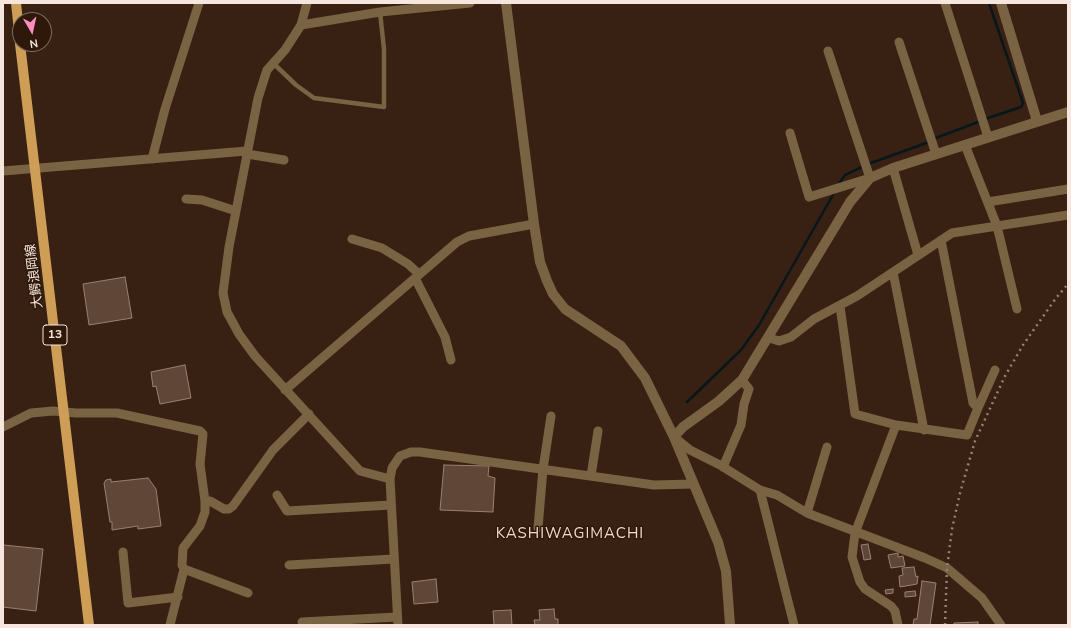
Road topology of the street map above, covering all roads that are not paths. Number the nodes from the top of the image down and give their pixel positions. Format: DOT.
graph roads {
  1 [pos="199,3"];
  2 [pos="307,3"];
  3 [pos="470,3"];
  4 [pos="506,3"];
  5 [pos="945,3"];
  6 [pos="1001,3"];
  7 [pos="380,12"];
  8 [pos="301,25"];
  9 [pos="899,42"];
  10 [pos="828,51"];
  11 [pos="21,52"];
  12 [pos="273,63"];
  13 [pos="1068,112"];
  14 [pos="1038,121"];
  15 [pos="790,133"];
  16 [pos="988,137"];
  17 [pos="965,145"];
  18 [pos="247,153"];
  19 [pos="936,154"];
  20 [pos="152,159"];
  21 [pos="284,160"];
  22 [pos="892,168"];
  23 [pos="35,169"];
  24 [pos="3,171"];
  25 [pos="870,178"];
  26 [pos="1068,189"];
  27 [pos="186,199"];
  28 [pos="988,202"];
  29 [pos="236,211"];
  30 [pos="1068,215"];
  31 [pos="534,224"];
  32 [pos="997,226"];
  33 [pos="352,239"];
  34 [pos="941,240"];
  35 [pos="918,255"];
  36 [pos="893,272"];
  37 [pos="417,276"];
  38 [pos="840,306"];
  39 [pos="1017,309"];
  40 [pos="769,338"];
  41 [pos="452,360"];
  42 [pos="995,370"];
  43 [pos="742,380"];
  44 [pos="285,390"];
  45 [pos="978,408"];
  46 [pos="64,413"];
  47 [pos="309,414"];
  48 [pos="551,416"];
  49 [pos="896,425"];
  50 [pos="3,427"];
  51 [pos="924,430"];
  52 [pos="598,431"];
  53 [pos="674,437"];
  54 [pos="827,447"];
  55 [pos="723,467"];
  56 [pos="542,469"];
  57 [pos="591,476"];
  58 [pos="390,478"];
  59 [pos="693,484"];
  60 [pos="760,490"];
  61 [pos="277,495"];
  62 [pos="205,502"];
  63 [pos="391,505"];
  64 [pos="807,513"];
  65 [pos="538,528"];
  66 [pos="855,532"];
  67 [pos="123,552"];
  68 [pos="394,559"];
  69 [pos="289,565"];
  70 [pos="184,569"];
  71 [pos="248,593"];
  72 [pos="178,597"];
  73 [pos="397,621"];
  74 [pos="302,622"];
  75 [pos="89,625"];
  76 [pos="170,625"];
  77 [pos="730,625"];
  78 [pos="794,625"];
  79 [pos="898,625"];
  80 [pos="1001,625"];
  1 -- 20 [label="street"];
  2 -- 8 [label="street"];
  3 -- 7 [label="street"];
  4 -- 31 [label="street"];
  5 -- 16 [label="street"];
  6 -- 14 [label="street"];
  7 -- 8 [label="street"];
  7 -- 12 [label="lane"];
  8 -- 12 [label="street"];
  9 -- 19 [label="street"];
  10 -- 25 [label="street"];
  11 -- 23 [label="main road, 大鰐浪岡線 / 13"];
  12 -- 18 [label="street"];
  13 -- 14 [label="street"];
  14 -- 16 [label="street"];
  15 -- 25 [label="street"];
  16 -- 17 [label="street"];
  17 -- 19 [label="street"];
  17 -- 28 [label="street"];
  18 -- 20 [label="street"];
  18 -- 21 [label="street"];
  18 -- 29 [label="street"];
  19 -- 22 [label="street"];
  20 -- 23 [label="street"];
  22 -- 25 [label="street"];
  22 -- 35 [label="street"];
  23 -- 24 [label="street"];
  23 -- 46 [label="main road, 大鰐浪岡線 / 13"];
  25 -- 40 [label="street"];
  26 -- 28 [label="street"];
  27 -- 29 [label="street"];
  28 -- 32 [label="street"];
  29 -- 44 [label="street"];
  30 -- 32 [label="street"];
  31 -- 37 [label="street"];
  31 -- 53 [label="street"];
  32 -- 34 [label="street"];
  32 -- 39 [label="street"];
  33 -- 37 [label="street"];
  34 -- 35 [label="street"];
  34 -- 45 [label="street"];
  35 -- 36 [label="street"];
  36 -- 38 [label="street"];
  36 -- 51 [label="street"];
  37 -- 41 [label="street"];
  37 -- 44 [label="street"];
  38 -- 40 [label="street"];
  38 -- 49 [label="street"];
  40 -- 43 [label="street"];
  42 -- 45 [label="street"];
  43 -- 53 [label="street"];
  43 -- 55 [label="street"];
  44 -- 47 [label="street"];
  45 -- 51 [label="street"];
  46 -- 50 [label="street"];
  46 -- 62 [label="street"];
  46 -- 75 [label="main road, 大鰐浪岡線 / 13"];
  47 -- 58 [label="street"];
  47 -- 62 [label="street"];
  48 -- 56 [label="street"];
  49 -- 51 [label="street"];
  49 -- 66 [label="street"];
  52 -- 57 [label="street"];
  53 -- 55 [label="street"];
  53 -- 59 [label="street"];
  54 -- 64 [label="street"];
  55 -- 60 [label="street"];
  56 -- 57 [label="street"];
  56 -- 58 [label="street"];
  56 -- 65 [label="street"];
  57 -- 59 [label="street"];
  58 -- 63 [label="street"];
  59 -- 77 [label="street"];
  60 -- 64 [label="street"];
  60 -- 78 [label="street"];
  61 -- 63 [label="street"];
  62 -- 70 [label="street"];
  63 -- 68 [label="street"];
  64 -- 66 [label="street"];
  66 -- 79 [label="street"];
  66 -- 80 [label="street"];
  67 -- 72 [label="street"];
  68 -- 69 [label="street"];
  68 -- 73 [label="street"];
  70 -- 71 [label="street"];
  70 -- 72 [label="street"];
  72 -- 76 [label="street"];
  73 -- 74 [label="street"];
}
